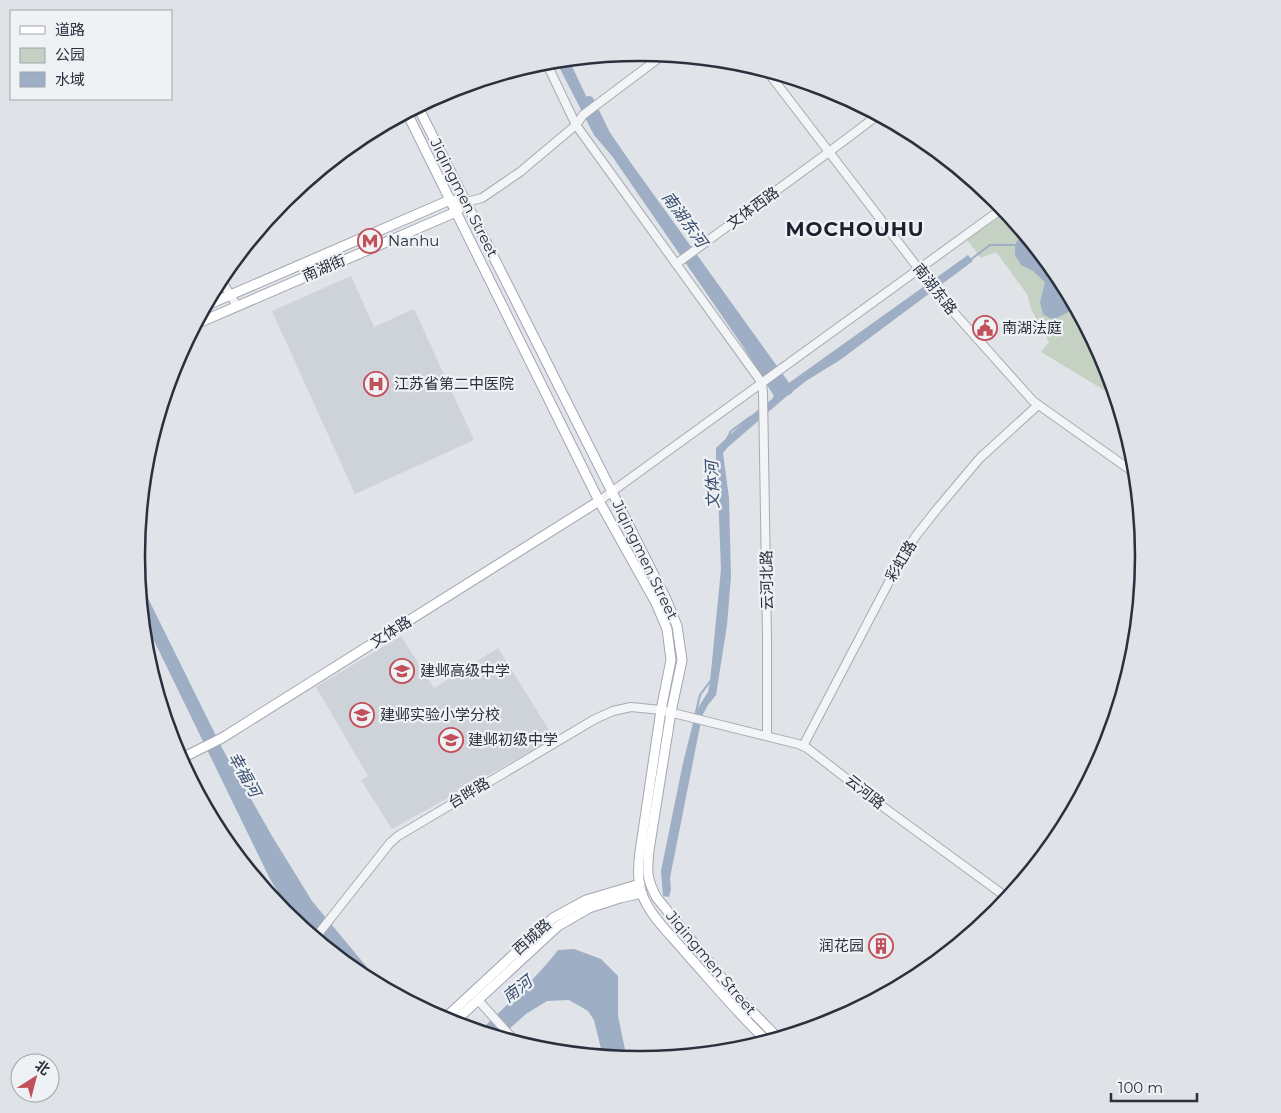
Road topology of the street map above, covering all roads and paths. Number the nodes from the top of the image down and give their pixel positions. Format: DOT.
graph roads {
  1 [pos="654,61"];
  2 [pos="550,70"];
  3 [pos="773,79"];
  4 [pos="421,112"];
  5 [pos="410,118"];
  6 [pos="873,119"];
  7 [pos="576,125"];
  8 [pos="829,152"];
  9 [pos="450,200"];
  10 [pos="466,202"];
  11 [pos="456,212"];
  12 [pos="997,212"];
  13 [pos="679,261"];
  14 [pos="919,268"];
  15 [pos="226,287"];
  16 [pos="231,295"];
  17 [pos="217,301"];
  18 [pos="237,306"];
  19 [pos="206,320"];
  20 [pos="763,382"];
  21 [pos="1038,406"];
  22 [pos="1128,468"];
  23 [pos="612,492"];
  24 [pos="599,501"];
  25 [pos="661,710"];
  26 [pos="671,712"];
  27 [pos="686,715"];
  28 [pos="767,735"];
  29 [pos="803,746"];
  30 [pos="187,755"];
  31 [pos="641,889"];
  32 [pos="1003,894"];
  33 [pos="319,933"];
  34 [pos="478,1000"];
  35 [pos="451,1014"];
  36 [pos="459,1017"];
  37 [pos="509,1034"];
  38 [pos="774,1034"];
  39 [pos="762,1036"];
  1 -- 7 [label="street"];
  2 -- 7 [label="street"];
  3 -- 8 [label="street, 南湖东路"];
  4 -- 10 [label="main road, Jiqingmen Street"];
  5 -- 9 [label="main road, Jiqingmen Street"];
  6 -- 8 [label="street, 文体西路"];
  7 -- 10 [label="street"];
  7 -- 13 [label="street"];
  8 -- 13 [label="street, 文体西路"];
  8 -- 14 [label="street, 南湖东路"];
  9 -- 10 [label="main road"];
  9 -- 11 [label="main road, Jiqingmen Street"];
  9 -- 16 [label="main road, 南湖街"];
  10 -- 11 [label="main road, 南湖街"];
  10 -- 23 [label="main road, Jiqingmen Street"];
  11 -- 18 [label="main road, 南湖街"];
  11 -- 24 [label="main road, Jiqingmen Street"];
  12 -- 14 [label="street"];
  13 -- 20 [label="street"];
  14 -- 20 [label="street"];
  14 -- 21 [label="street, 南湖东路"];
  15 -- 16 [label="street"];
  16 -- 17 [label="main road, 南湖街"];
  16 -- 18 [label="street"];
  18 -- 19 [label="main road, 南湖街"];
  20 -- 23 [label="street"];
  20 -- 28 [label="street, 云河北路"];
  21 -- 22 [label="street, 南湖东路"];
  21 -- 29 [label="street, 彩虹路"];
  23 -- 24 [label="street"];
  23 -- 26 [label="main road, Jiqingmen Street"];
  24 -- 25 [label="main road, Jiqingmen Street"];
  24 -- 30 [label="main road, 文体路"];
  25 -- 26 [label="street, 台晔路"];
  25 -- 31 [label="main road, Jiqingmen Street"];
  25 -- 33 [label="street, 台晔路"];
  26 -- 27 [label="street, 台晔路"];
  26 -- 38 [label="main road, Jiqingmen Street"];
  27 -- 28 [label="street, 云河路"];
  28 -- 29 [label="street, 云河路"];
  29 -- 32 [label="street, 云河路"];
  31 -- 34 [label="main road, 西城路"];
  31 -- 35 [label="main road, 西城路"];
  31 -- 39 [label="main road, Jiqingmen Street"];
  34 -- 36 [label="main road, 西城路"];
  34 -- 37 [label="street"];
}
